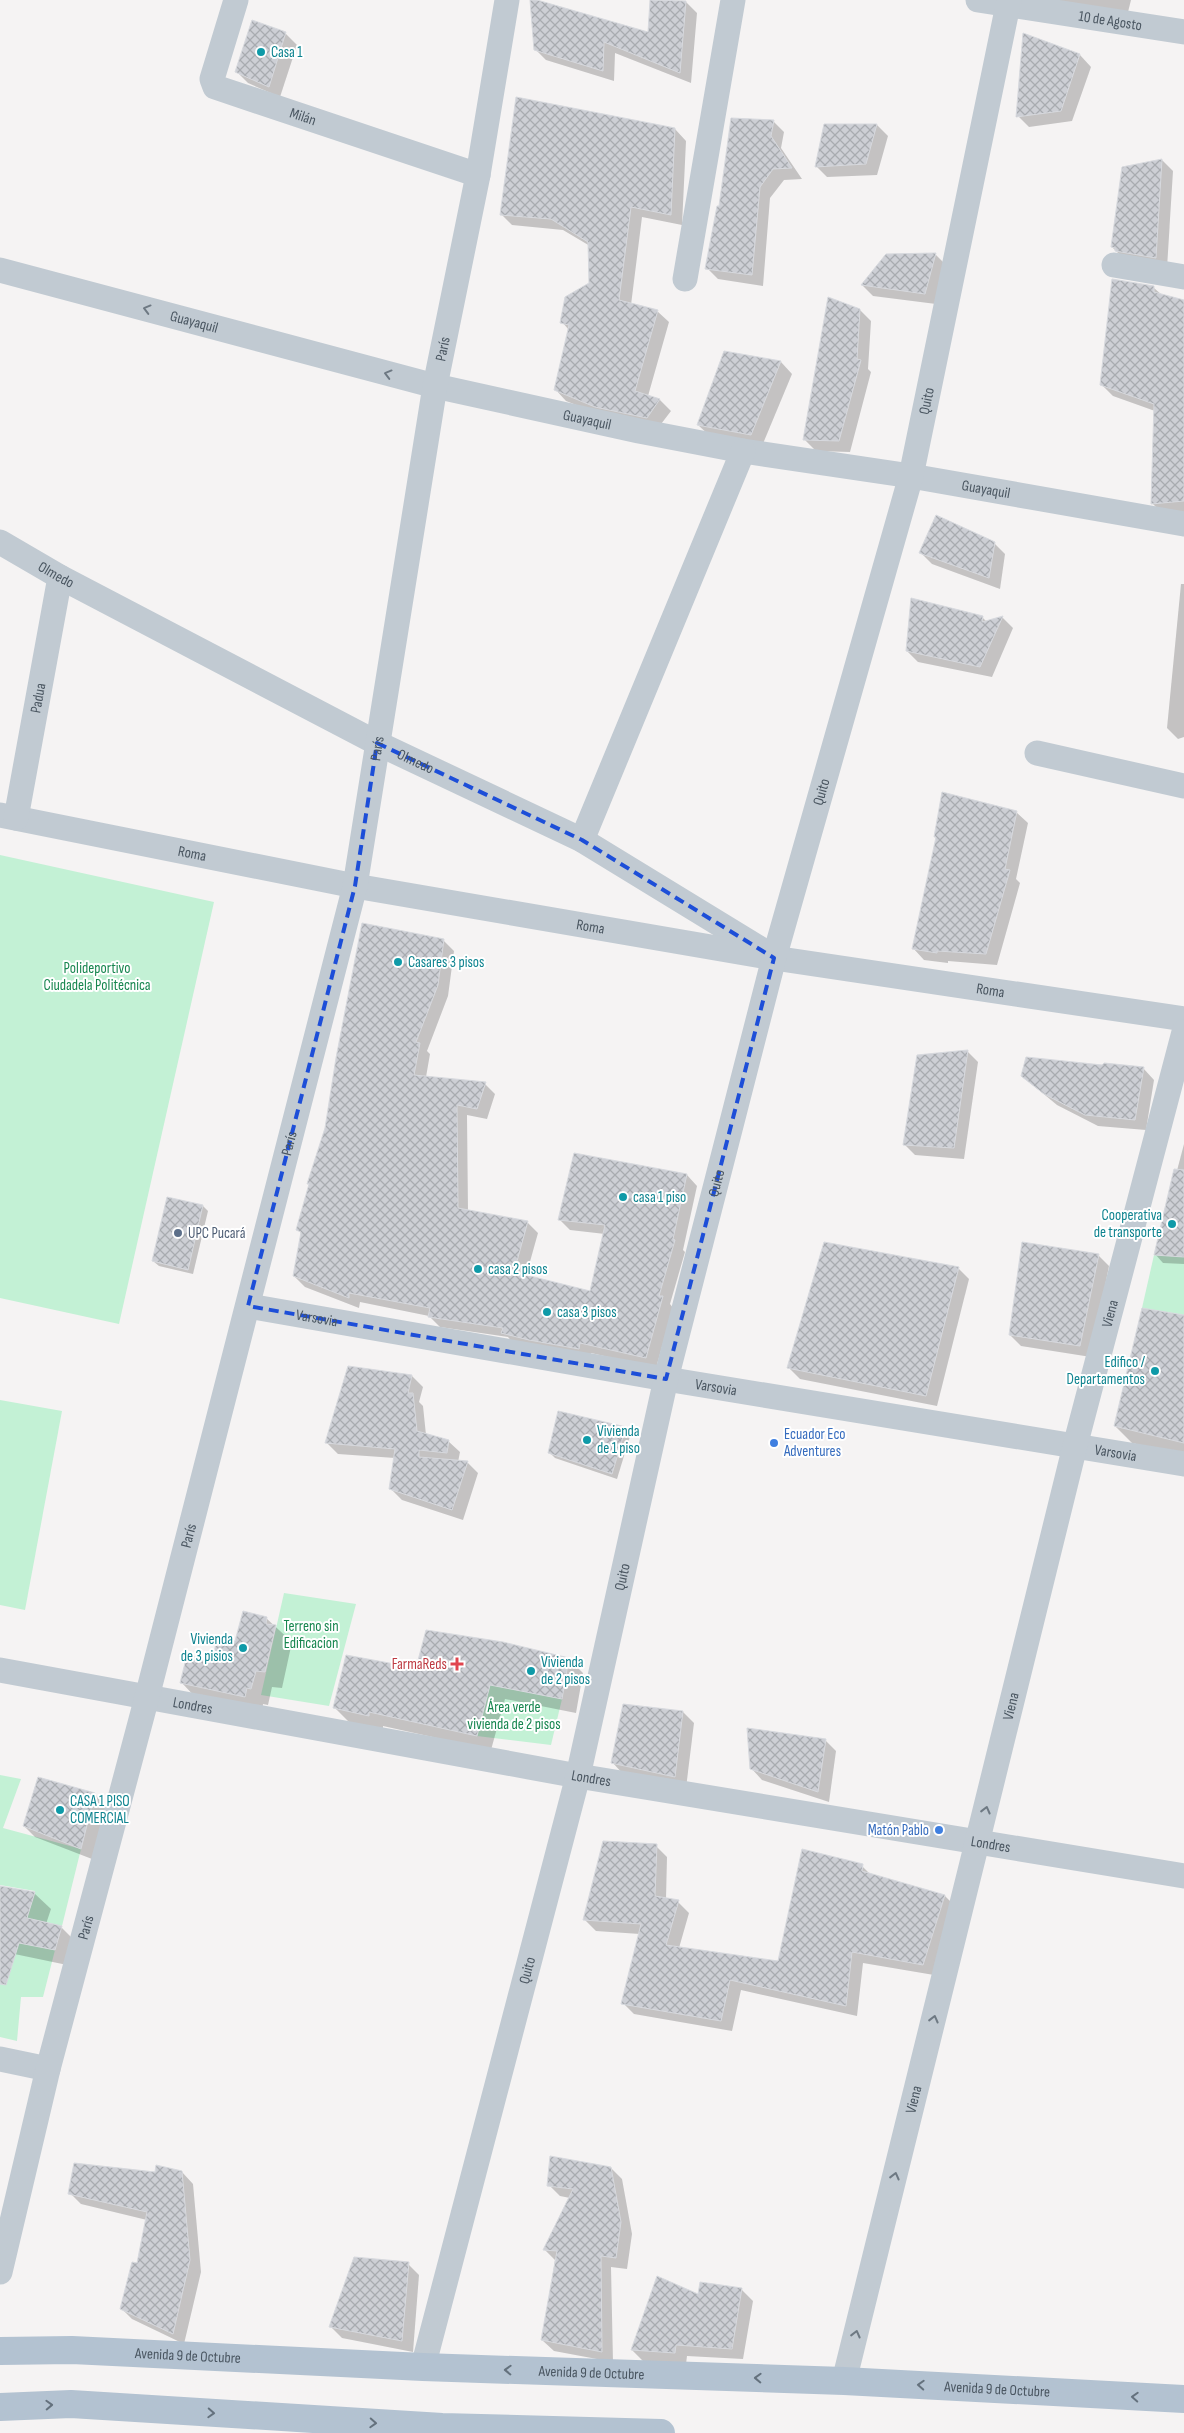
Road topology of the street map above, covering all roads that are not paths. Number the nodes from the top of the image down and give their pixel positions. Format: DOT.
graph roads {
  1 [pos="236,0"];
  2 [pos="506,0"];
  3 [pos="733,0"];
  4 [pos="978,0"];
  5 [pos="1009,2"];
  6 [pos="1184,32"];
  7 [pos="478,175"];
  8 [pos="1114,265"];
  9 [pos="0,270"];
  10 [pos="1184,277"];
  11 [pos="685,279"];
  12 [pos="435,386"];
  13 [pos="743,451"];
  14 [pos="911,476"];
  15 [pos="1184,524"];
  16 [pos="0,542"];
  17 [pos="60,577"];
  18 [pos="377,743"];
  19 [pos="1036,753"];
  20 [pos="1184,786"];
  21 [pos="8,817"];
  22 [pos="582,840"];
  23 [pos="355,886"];
  24 [pos="774,958"];
  25 [pos="1184,1019"];
  26 [pos="1184,1032"];
  27 [pos="248,1306"];
  28 [pos="666,1379"];
  29 [pos="1075,1446"];
  30 [pos="1184,1464"];
  31 [pos="0,1670"];
  32 [pos="147,1697"];
  33 [pos="578,1776"];
  34 [pos="979,1841"];
  35 [pos="1184,1876"];
  36 [pos="0,2059"];
  37 [pos="48,2069"];
  38 [pos="0,2272"];
  39 [pos="0,2351"];
  40 [pos="423,2367"];
  41 [pos="844,2381"];
  42 [pos="1184,2400"];
  43 [pos="0,2407"];
  44 [pos="662,2433"];
  1 -- 7 [label="street, Milán"];
  2 -- 7 [label="street, París"];
  3 -- 11 [label="street"];
  4 -- 5 [label="street, 10 de Agosto"];
  5 -- 6 [label="street, 10 de Agosto"];
  5 -- 14 [label="street, Quito"];
  7 -- 12 [label="street, París"];
  8 -- 10 [label="street"];
  12 -- 9 [label="street, Guayaquil, one-way"];
  12 -- 13 [label="street, Guayaquil"];
  12 -- 18 [label="street, París"];
  13 -- 14 [label="street, Guayaquil"];
  13 -- 22 [label="street"];
  14 -- 15 [label="street, Guayaquil"];
  14 -- 24 [label="street, Quito"];
  16 -- 17 [label="street, Olmedo"];
  17 -- 18 [label="street, Olmedo"];
  17 -- 21 [label="street, Padua"];
  18 -- 22 [label="street, Olmedo"];
  18 -- 23 [label="street, París"];
  19 -- 20 [label="street"];
  21 -- 23 [label="street, Roma"];
  22 -- 24 [label="street, Olmedo"];
  23 -- 24 [label="street, Roma"];
  23 -- 27 [label="street, París"];
  24 -- 25 [label="street, Roma"];
  24 -- 28 [label="street, Quito"];
  26 -- 29 [label="street, Viena"];
  27 -- 28 [label="street, Varsovia"];
  27 -- 32 [label="street, París"];
  28 -- 29 [label="street, Varsovia"];
  28 -- 33 [label="street, Quito"];
  29 -- 30 [label="street, Varsovia"];
  34 -- 29 [label="street, Viena, one-way"];
  31 -- 32 [label="street, Londres"];
  32 -- 33 [label="street, Londres"];
  32 -- 37 [label="street, París"];
  33 -- 34 [label="street, Londres"];
  33 -- 40 [label="street, Quito"];
  34 -- 35 [label="street, Londres"];
  41 -- 34 [label="street, Viena, one-way"];
  36 -- 37 [label="street"];
  37 -- 38 [label="street, París"];
  39 -- 40 [label="main road, Avenida 9 de Octubre"];
  41 -- 40 [label="main road, Avenida 9 de Octubre, one-way"];
  42 -- 41 [label="main road, Avenida 9 de Octubre, one-way"];
  43 -- 44 [label="main road, one-way"];
}
